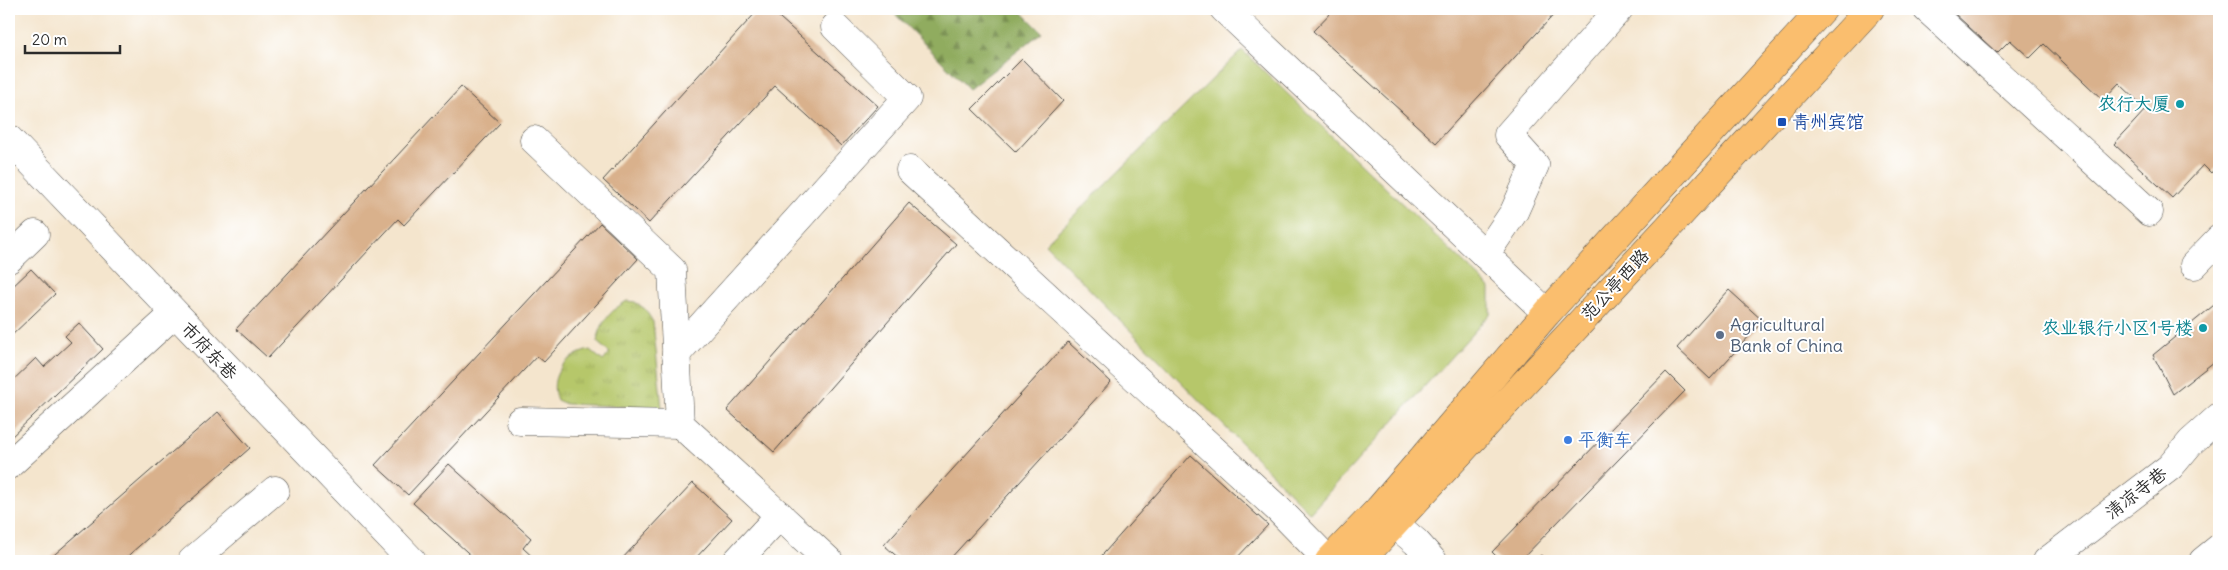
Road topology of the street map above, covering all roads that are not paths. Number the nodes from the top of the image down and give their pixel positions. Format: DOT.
graph roads {
  1 [pos="1224,9"];
  2 [pos="1619,9"];
  3 [pos="1823,9"];
  4 [pos="1870,9"];
  5 [pos="1927,9"];
  6 [pos="835,28"];
  7 [pos="9,139"];
  8 [pos="534,140"];
  9 [pos="910,170"];
  10 [pos="2149,212"];
  11 [pos="35,234"];
  12 [pos="2219,239"];
  13 [pos="1485,255"];
  14 [pos="9,259"];
  15 [pos="2194,265"];
  16 [pos="1547,313"];
  17 [pos="174,314"];
  18 [pos="676,354"];
  19 [pos="2219,417"];
  20 [pos="520,421"];
  21 [pos="680,424"];
  22 [pos="9,465"];
  23 [pos="275,490"];
  24 [pos="780,515"];
  25 [pos="1386,517"];
  26 [pos="2219,548"];
  27 [pos="192,561"];
  28 [pos="412,561"];
  29 [pos="737,561"];
  30 [pos="830,561"];
  31 [pos="1329,561"];
  32 [pos="1360,561"];
  33 [pos="1433,561"];
  34 [pos="2047,561"];
  35 [pos="2203,561"];
  1 -- 13 [label="street"];
  2 -- 13 [label="street"];
  3 -- 16 [label="main road, 范公亭西路"];
  4 -- 25 [label="main road, 范公亭西路"];
  5 -- 10 [label="street"];
  6 -- 18 [label="street"];
  7 -- 17 [label="street, 市府东巷"];
  8 -- 18 [label="street"];
  9 -- 31 [label="street"];
  11 -- 14 [label="street"];
  12 -- 15 [label="street"];
  13 -- 16 [label="street"];
  16 -- 25 [label="main road, 范公亭西路"];
  17 -- 22 [label="street"];
  17 -- 28 [label="street, 市府东巷"];
  18 -- 21 [label="street"];
  19 -- 34 [label="street, 清凉寺巷"];
  20 -- 21 [label="street"];
  21 -- 24 [label="street"];
  23 -- 27 [label="street"];
  24 -- 29 [label="street"];
  24 -- 30 [label="street"];
  25 -- 31 [label="main road, 范公亭西路"];
  25 -- 32 [label="main road, 范公亭西路"];
  25 -- 33 [label="street"];
  26 -- 35 [label="street"];
}
